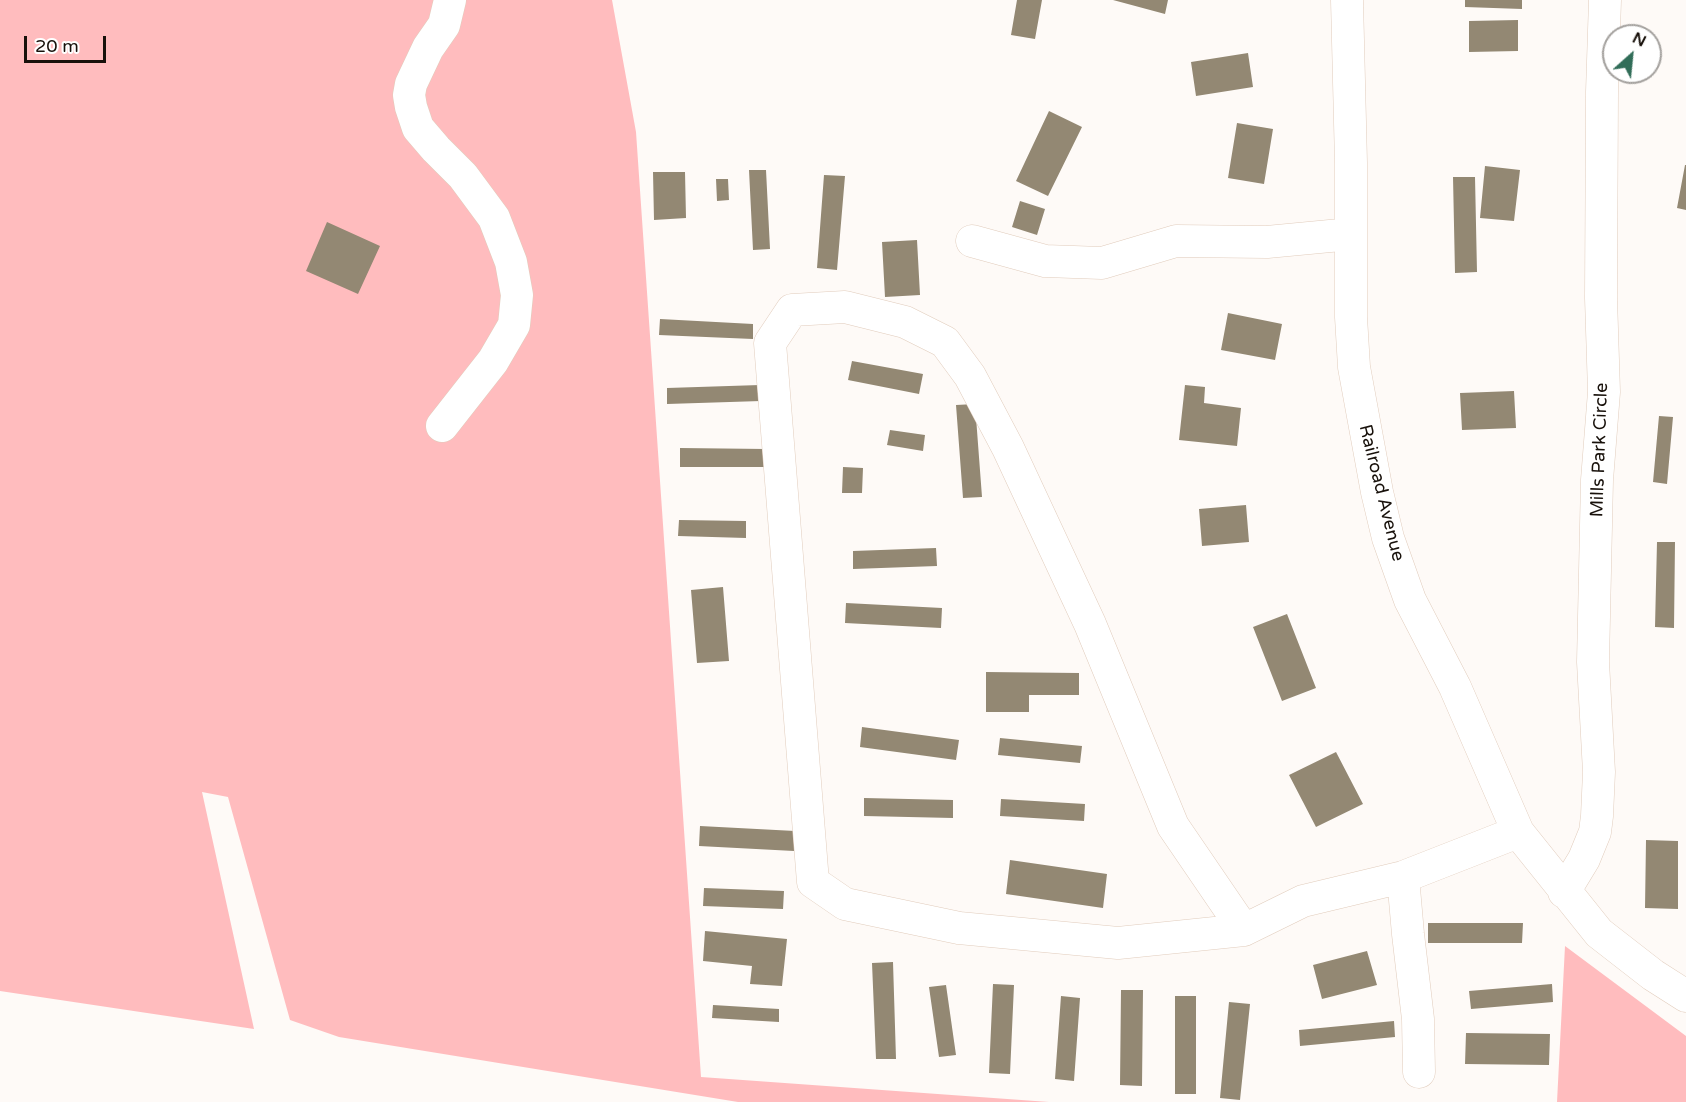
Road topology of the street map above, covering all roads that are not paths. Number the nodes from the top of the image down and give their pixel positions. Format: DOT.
graph roads {
  1 [pos="450,0"];
  2 [pos="1347,0"];
  3 [pos="1605,0"];
  4 [pos="1351,234"];
  5 [pos="972,241"];
  6 [pos="441,426"];
  7 [pos="1518,832"];
  8 [pos="1403,877"];
  9 [pos="1564,892"];
  10 [pos="1244,930"];
  11 [pos="1686,996"];
  12 [pos="1419,1072"];
  1 -- 6 [label="street"];
  2 -- 4 [label="street, Railroad Avenue"];
  3 -- 9 [label="street, Mills Park Circle"];
  4 -- 5 [label="street"];
  4 -- 7 [label="street, Railroad Avenue"];
  7 -- 8 [label="street"];
  7 -- 9 [label="street, Railroad Avenue"];
  8 -- 10 [label="street"];
  8 -- 12 [label="street"];
  9 -- 11 [label="street, Railroad Avenue"];
  10 -- 10 [label="street"];
}
